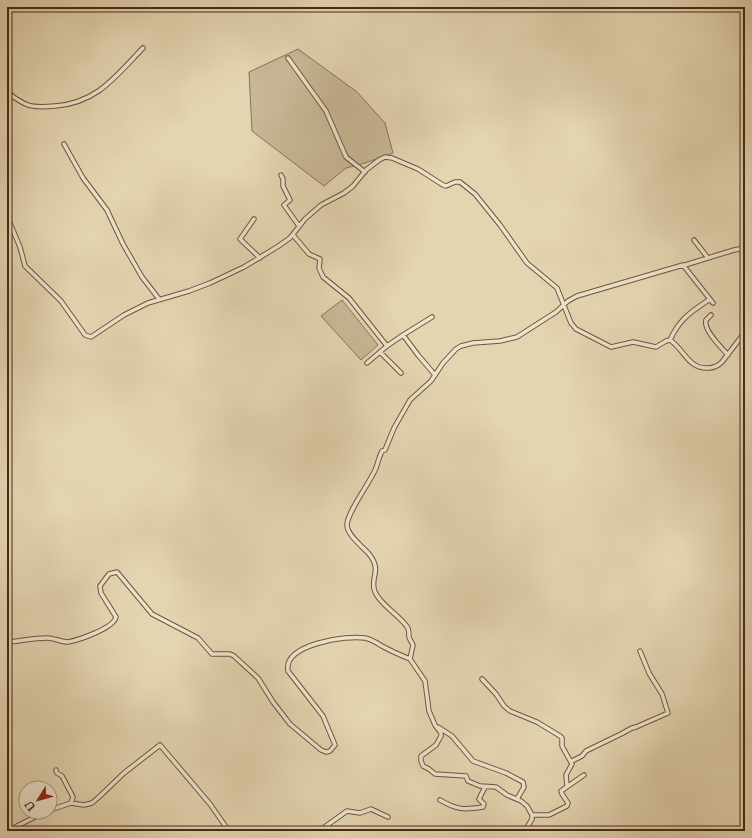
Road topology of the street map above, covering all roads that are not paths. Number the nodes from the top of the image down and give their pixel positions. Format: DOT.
graph roads {
  1 [pos="745,14"];
  2 [pos="745,17"];
  3 [pos="143,48"];
  4 [pos="288,58"];
  5 [pos="7,92"];
  6 [pos="64,144"];
  7 [pos="365,172"];
  8 [pos="281,175"];
  9 [pos="7,216"];
  10 [pos="254,220"];
  11 [pos="299,226"];
  12 [pos="293,235"];
  13 [pos="694,240"];
  14 [pos="745,248"];
  15 [pos="260,258"];
  16 [pos="708,258"];
  17 [pos="685,265"];
  18 [pos="159,299"];
  19 [pos="564,305"];
  20 [pos="712,315"];
  21 [pos="432,318"];
  22 [pos="745,332"];
  23 [pos="403,335"];
  24 [pos="670,340"];
  25 [pos="387,346"];
  26 [pos="380,352"];
  27 [pos="728,355"];
  28 [pos="367,363"];
  29 [pos="401,373"];
  30 [pos="436,375"];
  31 [pos="7,642"];
  32 [pos="640,651"];
  33 [pos="410,658"];
  34 [pos="482,679"];
  35 [pos="435,725"];
  36 [pos="572,761"];
  37 [pos="56,770"];
  38 [pos="584,775"];
  39 [pos="567,786"];
  40 [pos="485,787"];
  41 [pos="517,799"];
  42 [pos="440,800"];
  43 [pos="71,803"];
  44 [pos="58,807"];
  45 [pos="532,814"];
  46 [pos="388,817"];
  47 [pos="29,820"];
  48 [pos="10,831"];
  49 [pos="224,831"];
  50 [pos="319,831"];
  51 [pos="525,831"];
  1 -- 2 [label="street"];
  3 -- 5 [label="street"];
  4 -- 7 [label="street"];
  6 -- 18 [label="street"];
  7 -- 11 [label="street"];
  7 -- 19 [label="street"];
  8 -- 11 [label="street"];
  9 -- 18 [label="street"];
  10 -- 15 [label="street"];
  11 -- 12 [label="street"];
  12 -- 15 [label="street"];
  12 -- 25 [label="street"];
  13 -- 16 [label="street"];
  14 -- 16 [label="street"];
  15 -- 18 [label="street"];
  16 -- 17 [label="street"];
  17 -- 19 [label="street"];
  17 -- 24 [label="street"];
  19 -- 24 [label="street"];
  19 -- 30 [label="street"];
  20 -- 27 [label="street"];
  21 -- 23 [label="street"];
  22 -- 27 [label="street"];
  23 -- 25 [label="street"];
  23 -- 30 [label="street"];
  24 -- 27 [label="street"];
  25 -- 26 [label="street"];
  26 -- 28 [label="street"];
  26 -- 29 [label="street"];
  30 -- 33 [label="street"];
  31 -- 33 [label="street"];
  32 -- 36 [label="street"];
  33 -- 35 [label="street"];
  34 -- 36 [label="street"];
  35 -- 40 [label="street"];
  35 -- 41 [label="street"];
  36 -- 39 [label="street"];
  37 -- 43 [label="street"];
  38 -- 39 [label="street"];
  39 -- 45 [label="street"];
  40 -- 41 [label="street"];
  40 -- 42 [label="street"];
  41 -- 45 [label="street"];
  43 -- 44 [label="street"];
  43 -- 49 [label="street"];
  45 -- 51 [label="street"];
  46 -- 50 [label="street"];
  47 -- 48 [label="street"];
}
